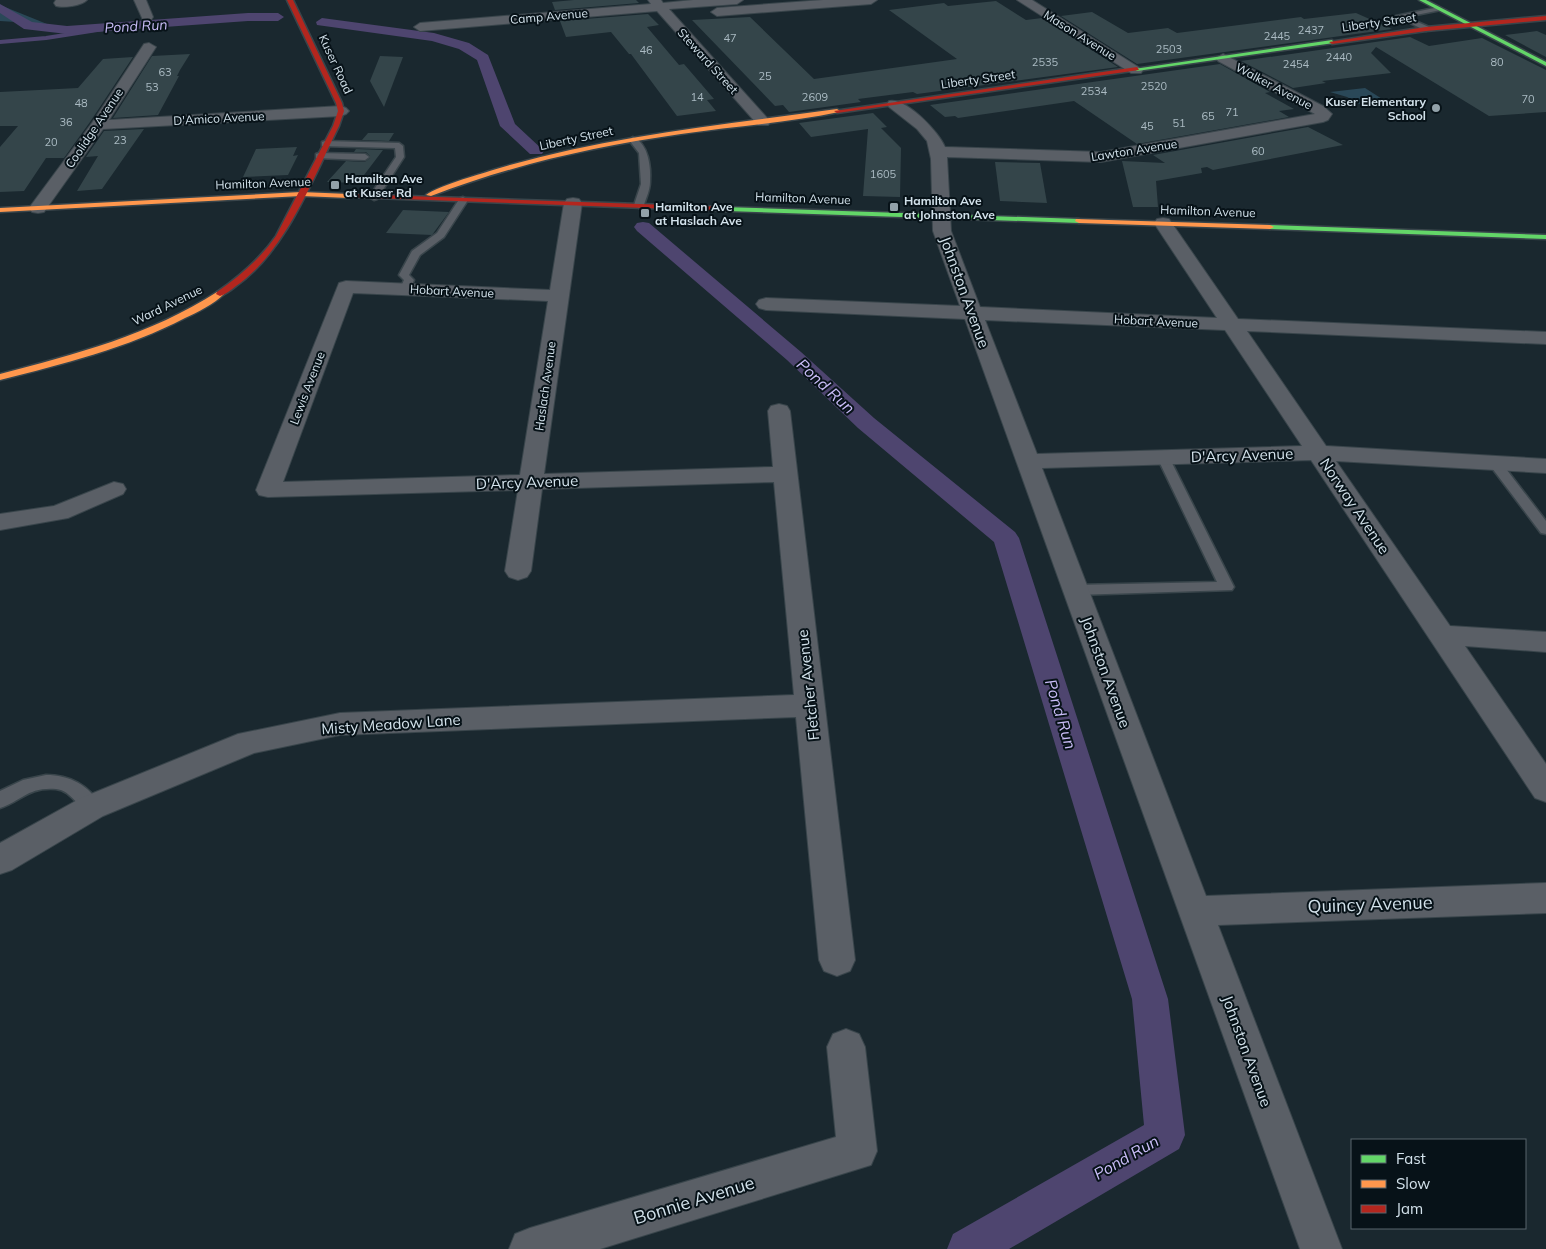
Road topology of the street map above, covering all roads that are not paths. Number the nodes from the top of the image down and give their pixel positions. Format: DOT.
graph roads {
  1 [pos="81,0"];
  2 [pos="140,0"];
  3 [pos="290,0"];
  4 [pos="737,0"];
  5 [pos="870,0"];
  6 [pos="1023,0"];
  7 [pos="1422,0"];
  8 [pos="60,3"];
  9 [pos="661,8"];
  10 [pos="1439,9"];
  11 [pos="147,17"];
  12 [pos="1546,18"];
  13 [pos="1470,25"];
  14 [pos="420,27"];
  15 [pos="1426,29"];
  16 [pos="149,47"];
  17 [pos="1223,58"];
  18 [pos="1546,64"];
  19 [pos="1136,70"];
  20 [pos="894,104"];
  21 [pos="340,111"];
  22 [pos="1324,114"];
  23 [pos="763,122"];
  24 [pos="98,125"];
  25 [pos="634,140"];
  26 [pos="325,144"];
  27 [pos="939,152"];
  28 [pos="319,156"];
  29 [pos="365,157"];
  30 [pos="301,194"];
  31 [pos="374,196"];
  32 [pos="420,199"];
  33 [pos="463,200"];
  34 [pos="573,203"];
  35 [pos="639,205"];
  36 [pos="38,208"];
  37 [pos="0,210"];
  38 [pos="940,217"];
  39 [pos="1163,223"];
  40 [pos="1546,237"];
  41 [pos="346,287"];
  42 [pos="405,289"];
  43 [pos="558,296"];
  44 [pos="766,304"];
  45 [pos="972,313"];
  46 [pos="1232,325"];
  47 [pos="1546,338"];
  48 [pos="0,377"];
  49 [pos="779,411"];
  50 [pos="1319,453"];
  51 [pos="1163,457"];
  52 [pos="1027,461"];
  53 [pos="1494,464"];
  54 [pos="1546,466"];
  55 [pos="786,474"];
  56 [pos="531,482"];
  57 [pos="114,489"];
  58 [pos="268,490"];
  59 [pos="0,522"];
  60 [pos="1546,530"];
  61 [pos="518,570"];
  62 [pos="1075,590"];
  63 [pos="1442,636"];
  64 [pos="1546,642"];
  65 [pos="810,705"];
  66 [pos="1546,789"];
  67 [pos="0,801"];
  68 [pos="92,807"];
  69 [pos="0,860"];
  70 [pos="1546,898"];
  71 [pos="1195,911"];
  72 [pos="837,960"];
  73 [pos="846,1047"];
  74 [pos="530,1249"];
  75 [pos="1320,1249"];
  1 -- 8 [label="street"];
  2 -- 11 [label="street"];
  3 -- 21 [label="street, Kuser Road"];
  4 -- 9 [label="street, Camp Avenue"];
  5 -- 9 [label="street, Camp Avenue"];
  6 -- 19 [label="street, Mason Avenue"];
  7 -- 10 [label="street"];
  9 -- 14 [label="street, Camp Avenue"];
  9 -- 23 [label="street, Steward Street"];
  10 -- 13 [label="street"];
  10 -- 15 [label="lane"];
  12 -- 13 [label="street, Liberty Street"];
  13 -- 15 [label="street, Liberty Street"];
  13 -- 18 [label="street"];
  15 -- 17 [label="street, Liberty Street"];
  16 -- 24 [label="street, Coolidge Avenue"];
  17 -- 19 [label="street, Liberty Street"];
  17 -- 22 [label="street, Walker Avenue"];
  19 -- 20 [label="street, Liberty Street"];
  20 -- 23 [label="street, Liberty Street"];
  20 -- 27 [label="street"];
  21 -- 24 [label="street, D'Amico Avenue"];
  21 -- 26 [label="street, Kuser Road"];
  22 -- 27 [label="street, Lawton Avenue"];
  23 -- 25 [label="street, Liberty Street"];
  24 -- 36 [label="street, Coolidge Avenue"];
  25 -- 32 [label="street, Liberty Street"];
  25 -- 35 [label="lane"];
  26 -- 28 [label="street, Kuser Road"];
  26 -- 31 [label="lane"];
  27 -- 38 [label="street, Johnston Avenue"];
  28 -- 29 [label="lane"];
  28 -- 30 [label="street, Kuser Road"];
  30 -- 31 [label="street, Hamilton Avenue"];
  30 -- 36 [label="street, Hamilton Avenue"];
  30 -- 48 [label="street, Ward Avenue"];
  31 -- 32 [label="street, Hamilton Avenue"];
  32 -- 33 [label="street, Hamilton Avenue"];
  33 -- 34 [label="street, Hamilton Avenue"];
  33 -- 42 [label="lane"];
  34 -- 35 [label="street, Hamilton Avenue"];
  34 -- 43 [label="street, Haslach Avenue"];
  35 -- 38 [label="street, Hamilton Avenue"];
  36 -- 37 [label="street, Hamilton Avenue"];
  38 -- 39 [label="street, Hamilton Avenue"];
  38 -- 45 [label="street, Johnston Avenue"];
  39 -- 40 [label="street, Hamilton Avenue"];
  39 -- 46 [label="street, Norway Avenue"];
  41 -- 42 [label="street, Hobart Avenue"];
  41 -- 58 [label="street, Lewis Avenue"];
  42 -- 43 [label="street, Hobart Avenue"];
  43 -- 56 [label="street, Haslach Avenue"];
  44 -- 45 [label="street, Hobart Avenue"];
  45 -- 46 [label="street, Hobart Avenue"];
  45 -- 52 [label="street, Johnston Avenue"];
  46 -- 47 [label="street, Hobart Avenue"];
  46 -- 50 [label="street, Norway Avenue"];
  49 -- 55 [label="street, Fletcher Avenue"];
  50 -- 51 [label="street, D'Arcy Avenue"];
  50 -- 53 [label="street, D'Arcy Avenue"];
  50 -- 63 [label="street, Norway Avenue"];
  51 -- 52 [label="street, D'Arcy Avenue"];
  51 -- 62 [label="lane"];
  52 -- 62 [label="street, Johnston Avenue"];
  53 -- 54 [label="street, D'Arcy Avenue"];
  53 -- 60 [label="lane"];
  55 -- 56 [label="street, D'Arcy Avenue"];
  55 -- 65 [label="street, Fletcher Avenue"];
  56 -- 58 [label="street, D'Arcy Avenue"];
  56 -- 61 [label="street, Haslach Avenue"];
  57 -- 59 [label="street"];
  62 -- 71 [label="street, Johnston Avenue"];
  63 -- 64 [label="street"];
  63 -- 66 [label="street, Norway Avenue"];
  65 -- 68 [label="street, Misty Meadow Lane"];
  65 -- 72 [label="street, Fletcher Avenue"];
  67 -- 68 [label="lane"];
  68 -- 69 [label="street, Misty Meadow Lane"];
  70 -- 71 [label="street, Quincy Avenue"];
  71 -- 75 [label="street, Johnston Avenue"];
  73 -- 74 [label="street, Bonnie Avenue"];
}
